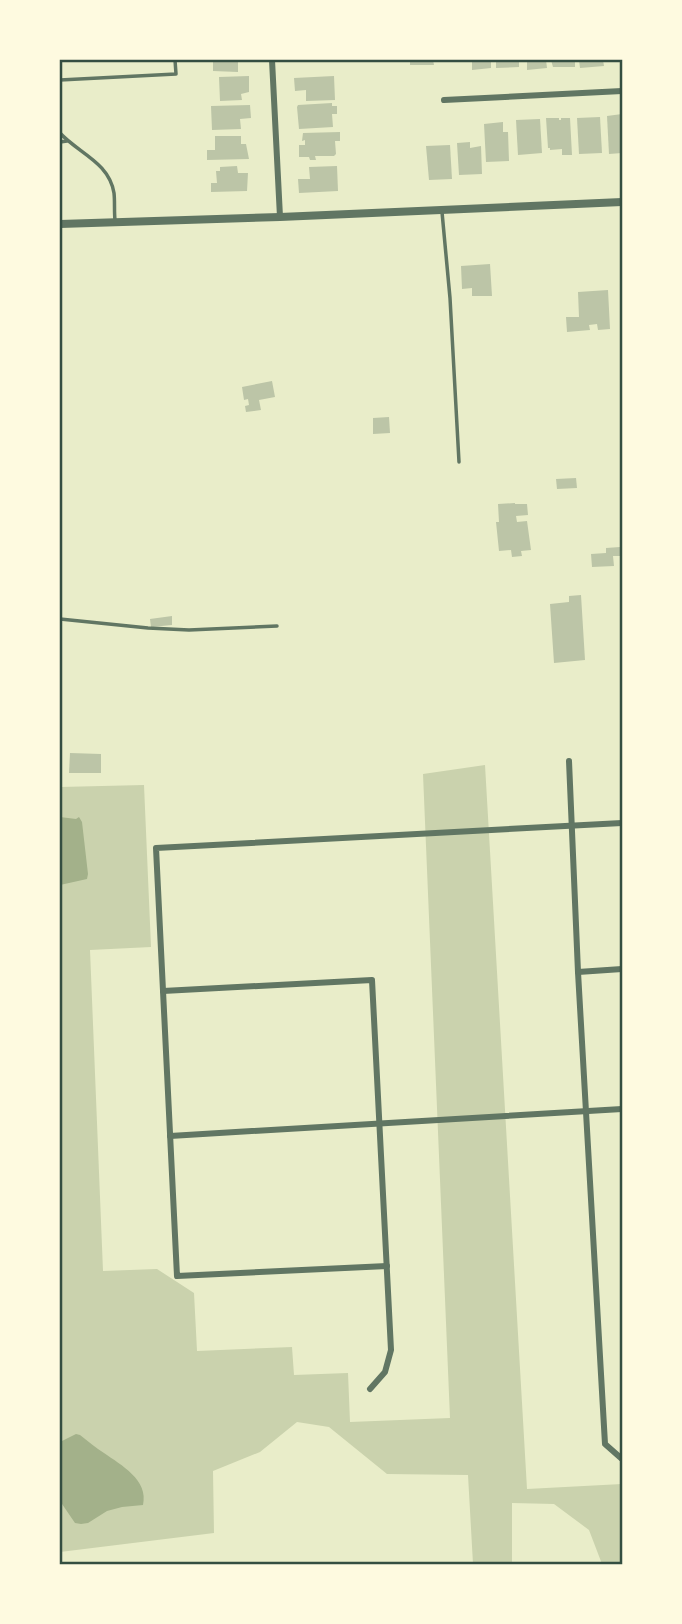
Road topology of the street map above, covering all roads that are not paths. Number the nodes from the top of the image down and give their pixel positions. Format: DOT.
graph roads {
  1 [pos="175,60"];
  2 [pos="272,60"];
  3 [pos="60,80"];
  4 [pos="622,91"];
  5 [pos="444,100"];
  6 [pos="60,133"];
  7 [pos="67,141"];
  8 [pos="60,142"];
  9 [pos="622,202"];
  10 [pos="442,210"];
  11 [pos="281,217"];
  12 [pos="115,222"];
  13 [pos="60,224"];
  14 [pos="459,462"];
  15 [pos="60,619"];
  16 [pos="277,626"];
  17 [pos="569,761"];
  18 [pos="622,823"];
  19 [pos="571,826"];
  20 [pos="622,970"];
  21 [pos="578,972"];
  22 [pos="163,991"];
  23 [pos="622,1109"];
  24 [pos="587,1111"];
  25 [pos="379,1123"];
  26 [pos="170,1136"];
  27 [pos="387,1266"];
  28 [pos="370,1389"];
  29 [pos="622,1459"];
  1 -- 3 [label="lane"];
  2 -- 11 [label="street"];
  4 -- 5 [label="street"];
  6 -- 7 [label="lane"];
  7 -- 8 [label="lane"];
  7 -- 12 [label="lane"];
  9 -- 10 [label="street"];
  10 -- 11 [label="street"];
  10 -- 14 [label="lane"];
  11 -- 12 [label="street"];
  12 -- 13 [label="street"];
  15 -- 16 [label="lane"];
  17 -- 19 [label="street"];
  18 -- 19 [label="street"];
  19 -- 21 [label="street"];
  19 -- 22 [label="street"];
  20 -- 21 [label="street"];
  21 -- 24 [label="street"];
  22 -- 25 [label="street"];
  22 -- 26 [label="street"];
  23 -- 24 [label="street"];
  24 -- 25 [label="street"];
  24 -- 29 [label="street"];
  25 -- 26 [label="street"];
  25 -- 27 [label="street"];
  26 -- 27 [label="street"];
  27 -- 28 [label="street"];
}
